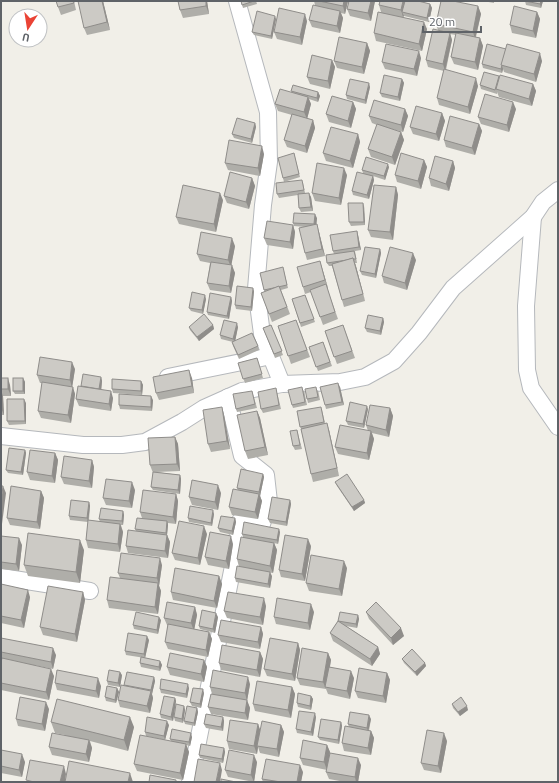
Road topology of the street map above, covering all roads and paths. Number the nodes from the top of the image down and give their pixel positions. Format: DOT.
graph roads {
  1 [pos="237,1"];
  2 [pos="558,190"];
  3 [pos="533,217"];
  4 [pos="270,356"];
  5 [pos="166,377"];
  6 [pos="282,384"];
  7 [pos="228,397"];
  8 [pos="558,427"];
  9 [pos="1,436"];
  10 [pos="1,577"];
  11 [pos="90,591"];
  12 [pos="190,782"];
  1 -- 4 [label="street"];
  2 -- 3 [label="street"];
  3 -- 6 [label="street"];
  3 -- 8 [label="street"];
  4 -- 5 [label="street"];
  4 -- 6 [label="street"];
  6 -- 7 [label="street"];
  7 -- 9 [label="street"];
  7 -- 12 [label="street"];
  10 -- 11 [label="street"];
}
